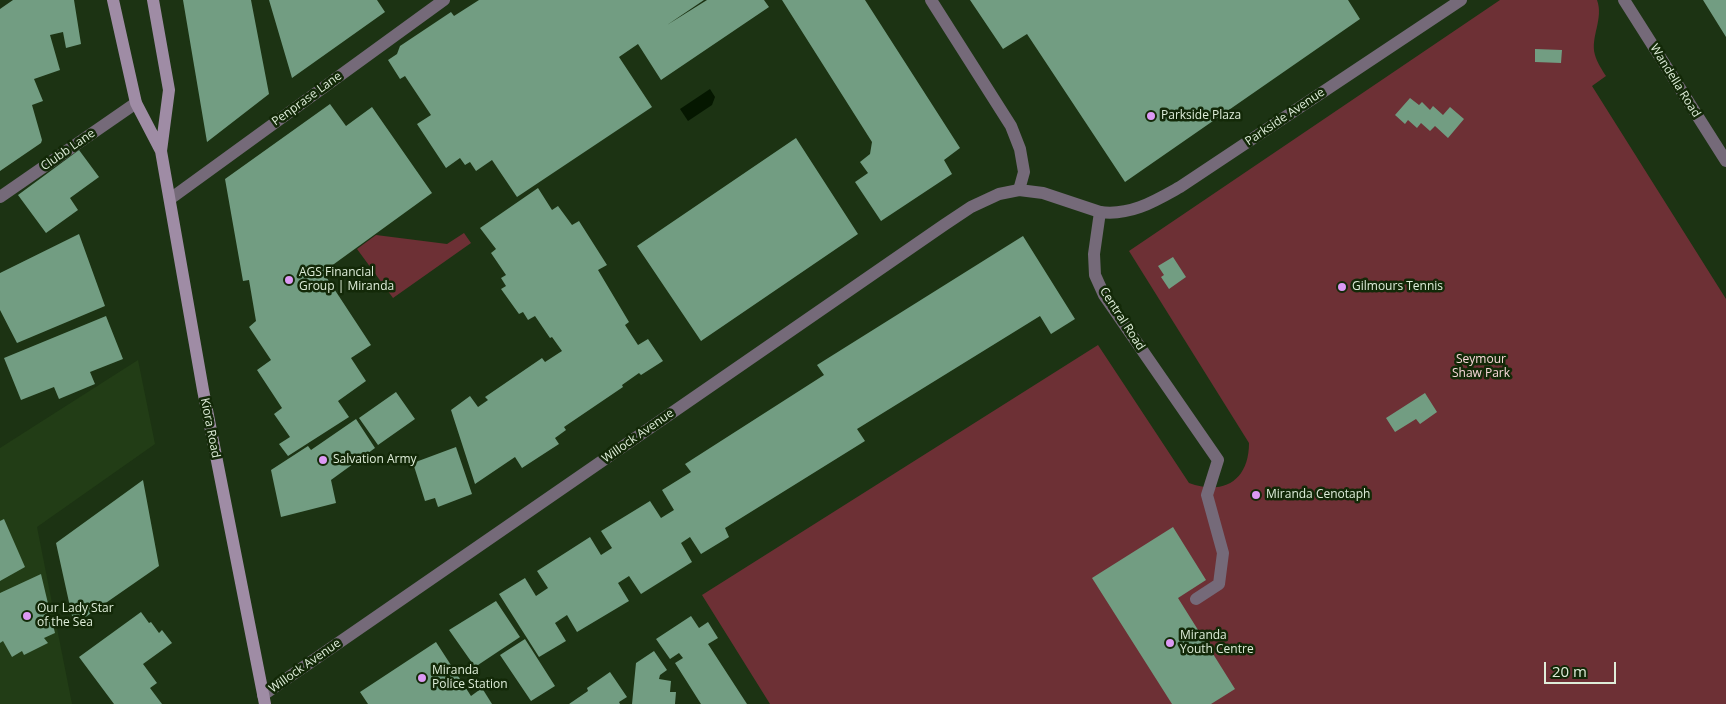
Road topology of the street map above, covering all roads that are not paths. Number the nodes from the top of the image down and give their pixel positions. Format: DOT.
graph roads {
  1 [pos="113,0"];
  2 [pos="153,0"];
  3 [pos="444,0"];
  4 [pos="931,0"];
  5 [pos="1460,0"];
  6 [pos="1624,0"];
  7 [pos="136,103"];
  8 [pos="161,151"];
  9 [pos="1726,162"];
  10 [pos="1019,190"];
  11 [pos="0,197"];
  12 [pos="170,199"];
  13 [pos="1100,212"];
  14 [pos="1196,599"];
  15 [pos="264,699"];
  1 -- 7 [label="main road, Kiora Road"];
  2 -- 8 [label="main road, Kiora Road"];
  3 -- 12 [label="street, Penprase Lane"];
  4 -- 10 [label="street"];
  5 -- 13 [label="street, Parkside Avenue"];
  6 -- 9 [label="street, Wandella Road"];
  7 -- 8 [label="main road, Kiora Road"];
  7 -- 11 [label="street, Clubb Lane"];
  8 -- 12 [label="main road, Kiora Road"];
  10 -- 13 [label="street"];
  10 -- 15 [label="street, Willock Avenue"];
  12 -- 15 [label="main road, Kiora Road"];
  13 -- 14 [label="street, Central Road"];
}
